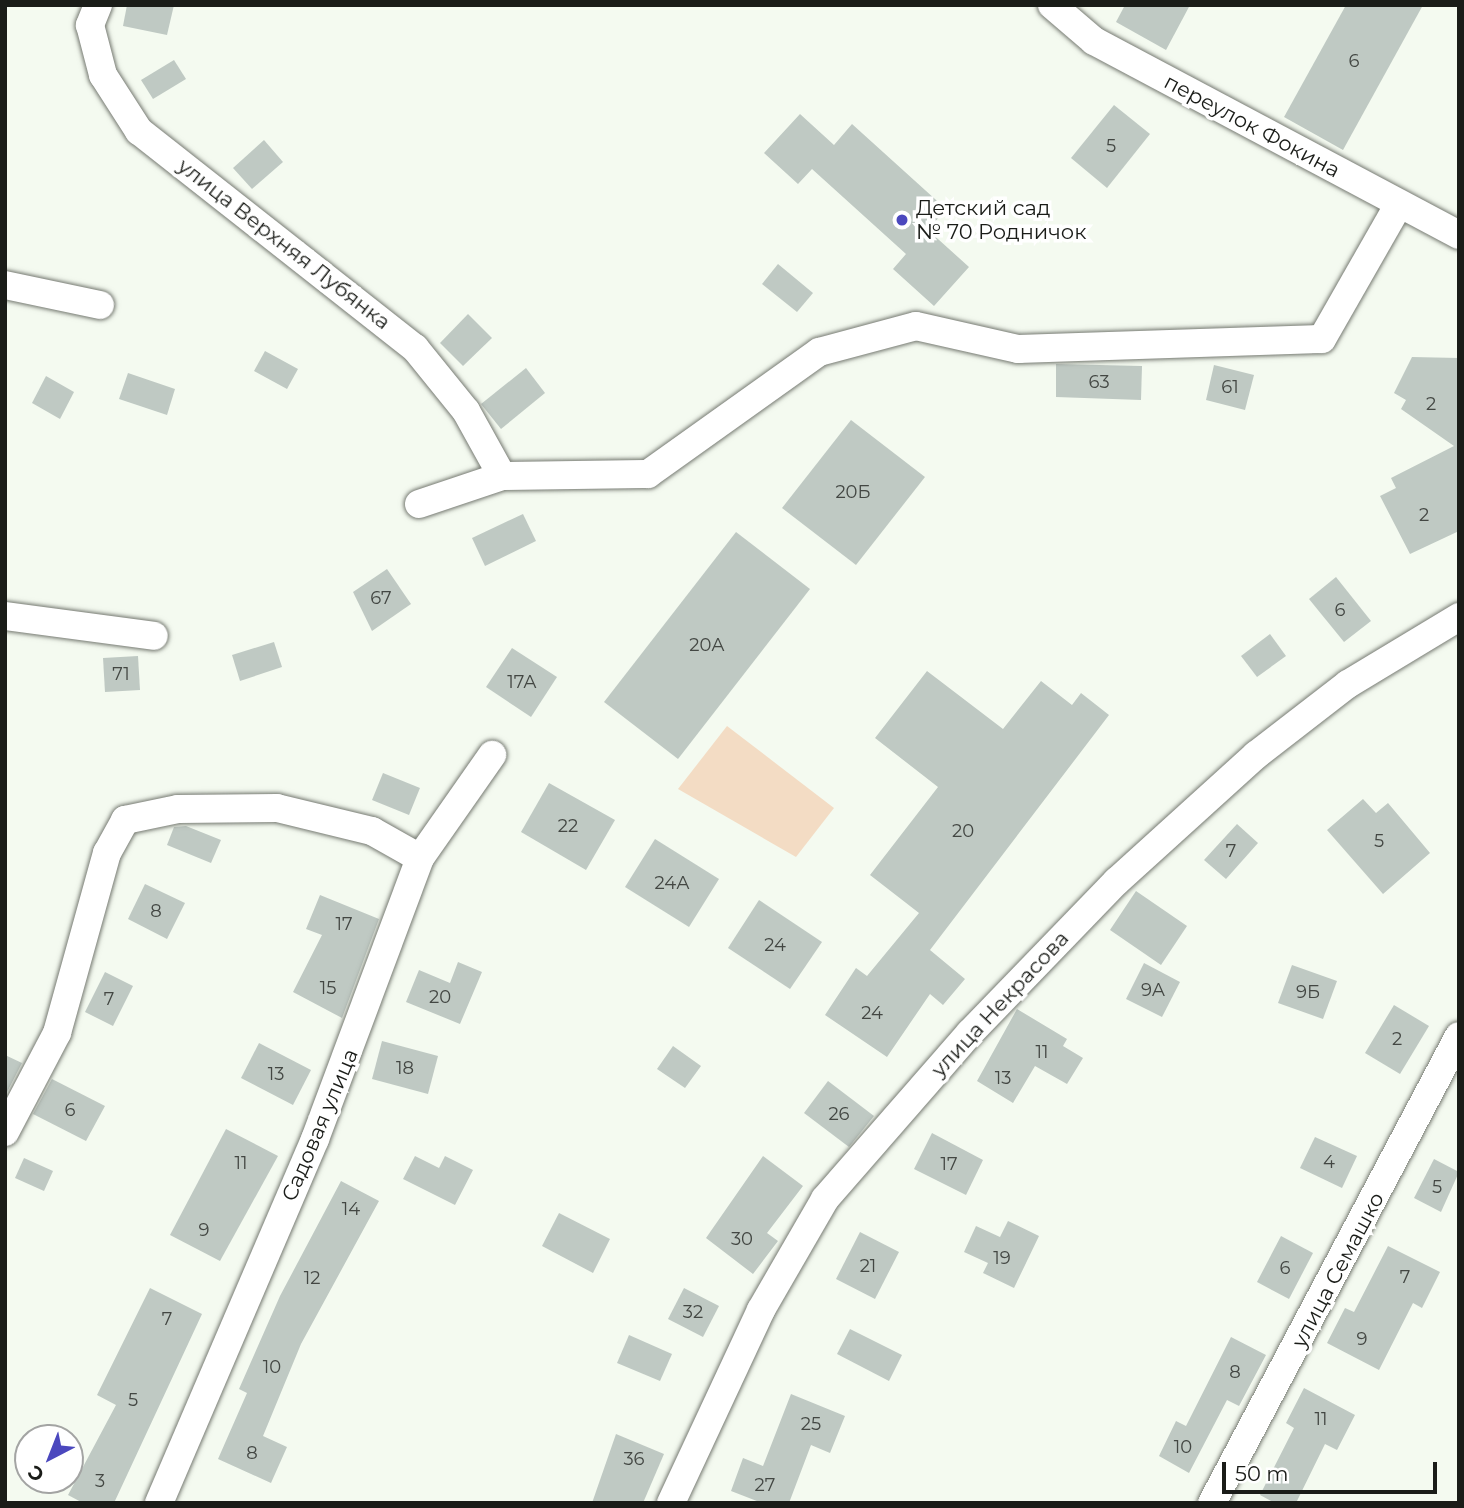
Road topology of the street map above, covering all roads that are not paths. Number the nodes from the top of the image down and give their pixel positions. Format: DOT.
graph roads {
  1 [pos="98,5"];
  2 [pos="1052,5"];
  3 [pos="1399,204"];
  4 [pos="1459,234"];
  5 [pos="5,285"];
  6 [pos="100,304"];
  7 [pos="502,476"];
  8 [pos="419,503"];
  9 [pos="5,617"];
  10 [pos="1459,617"];
  11 [pos="154,636"];
  12 [pos="492,755"];
  13 [pos="420,858"];
  14 [pos="1459,1036"];
  15 [pos="5,1132"];
  16 [pos="159,1503"];
  17 [pos="671,1503"];
  18 [pos="1212,1503"];
  1 -- 7 [label="street, улица Верхняя Лубянка"];
  2 -- 3 [label="street, переулок Фокина"];
  3 -- 4 [label="street, переулок Фокина"];
  3 -- 7 [label="street"];
  5 -- 6 [label="street"];
  7 -- 8 [label="street"];
  9 -- 11 [label="street"];
  10 -- 17 [label="street, улица Некрасова"];
  12 -- 13 [label="street, Садовая улица"];
  13 -- 15 [label="street"];
  13 -- 16 [label="street, Садовая улица"];
  14 -- 18 [label="street, улица Семашко"];
}
